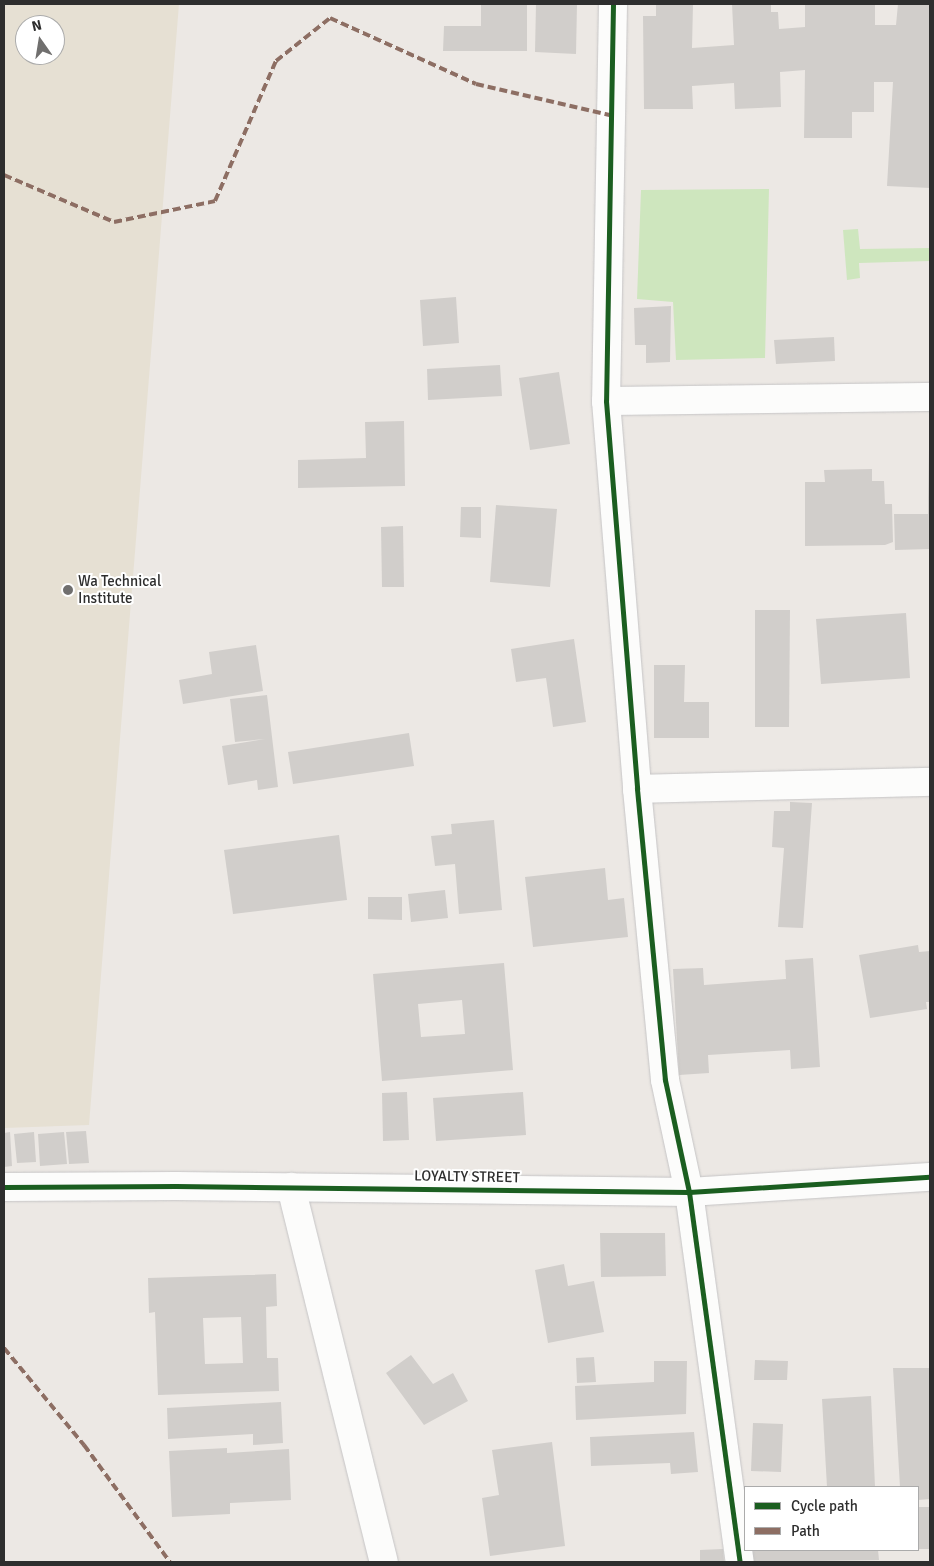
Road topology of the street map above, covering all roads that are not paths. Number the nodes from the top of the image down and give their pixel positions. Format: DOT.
graph roads {
  1 [pos="613,4"];
  2 [pos="930,397"];
  3 [pos="606,401"];
  4 [pos="930,782"];
  5 [pos="637,789"];
  6 [pos="930,1177"];
  7 [pos="4,1187"];
  8 [pos="291,1187"];
  9 [pos="689,1192"];
  10 [pos="384,1562"];
  11 [pos="740,1562"];
  1 -- 3 [label="street"];
  2 -- 3 [label="street"];
  3 -- 5 [label="street"];
  4 -- 5 [label="street"];
  5 -- 9 [label="street"];
  6 -- 9 [label="street, LOYALTY STREET"];
  7 -- 8 [label="street, LOYALTY STREET"];
  8 -- 9 [label="street, LOYALTY STREET"];
  8 -- 10 [label="street"];
  9 -- 11 [label="street"];
}
